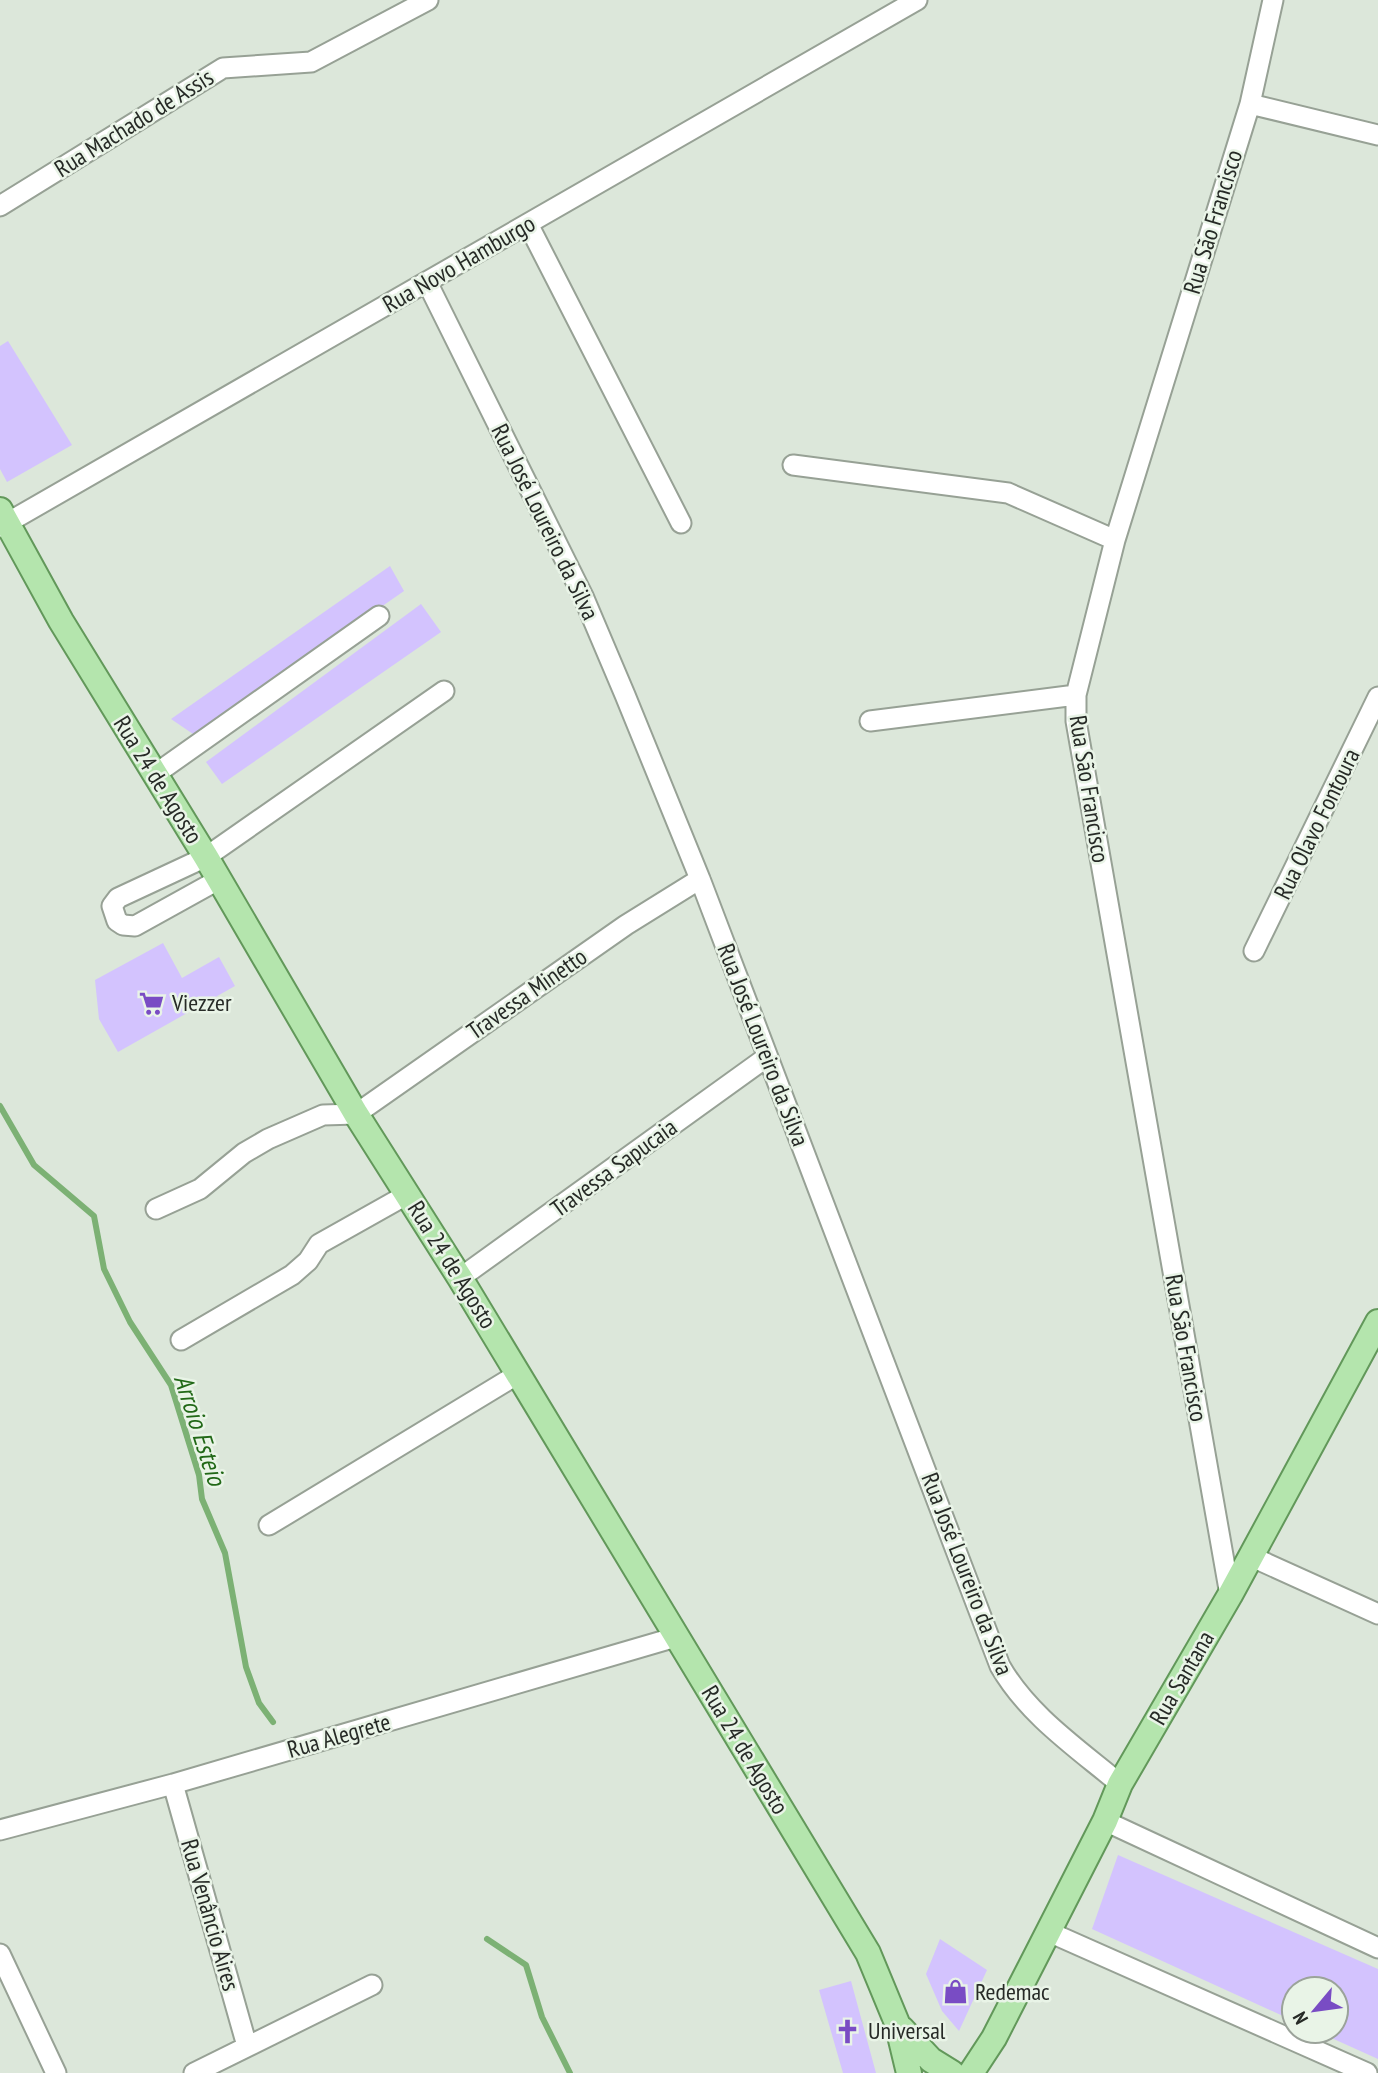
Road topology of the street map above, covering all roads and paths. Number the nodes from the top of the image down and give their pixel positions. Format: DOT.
graph roads {
  1 [pos="428,0"];
  2 [pos="917,0"];
  3 [pos="1273,0"];
  4 [pos="1250,104"];
  5 [pos="1378,135"];
  6 [pos="0,206"];
  7 [pos="528,224"];
  8 [pos="427,282"];
  9 [pos="793,465"];
  10 [pos="2,519"];
  11 [pos="681,523"];
  12 [pos="1115,540"];
  13 [pos="379,615"];
  14 [pos="444,691"];
  15 [pos="1076,695"];
  16 [pos="1378,697"];
  17 [pos="870,721"];
  18 [pos="154,775"];
  19 [pos="206,857"];
  20 [pos="700,879"];
  21 [pos="218,880"];
  22 [pos="1254,951"];
  23 [pos="767,1057"];
  24 [pos="356,1114"];
  25 [pos="408,1194"];
  26 [pos="156,1209"];
  27 [pos="460,1278"];
  28 [pos="1378,1322"];
  29 [pos="181,1340"];
  30 [pos="518,1374"];
  31 [pos="269,1525"];
  32 [pos="1250,1556"];
  33 [pos="1230,1595"];
  34 [pos="1378,1614"];
  35 [pos="676,1637"];
  36 [pos="173,1784"];
  37 [pos="1120,1784"];
  38 [pos="1105,1821"];
  39 [pos="0,1830"];
  40 [pos="1049,1932"];
  41 [pos="1378,1948"];
  42 [pos="0,1954"];
  43 [pos="372,1985"];
  44 [pos="897,2023"];
  45 [pos="994,2038"];
  46 [pos="247,2046"];
  47 [pos="950,2071"];
  48 [pos="56,2073"];
  49 [pos="194,2073"];
  50 [pos="909,2073"];
  51 [pos="917,2073"];
  52 [pos="971,2073"];
  53 [pos="1367,2073"];
  1 -- 6 [label="street, Rua Machado de Assis"];
  2 -- 7 [label="street, Rua Novo Hamburgo"];
  3 -- 4 [label="street, Rua São Francisco"];
  4 -- 5 [label="street"];
  4 -- 12 [label="street, Rua São Francisco"];
  7 -- 8 [label="street, Rua Novo Hamburgo"];
  7 -- 11 [label="street"];
  8 -- 10 [label="street, Rua Novo Hamburgo"];
  8 -- 20 [label="street, Rua José Loureiro da Silva"];
  9 -- 12 [label="street"];
  10 -- 18 [label="main road, Rua 24 de Agosto"];
  12 -- 15 [label="street, Rua São Francisco"];
  13 -- 18 [label="street"];
  14 -- 19 [label="street"];
  15 -- 17 [label="street"];
  15 -- 33 [label="street, Rua São Francisco"];
  16 -- 22 [label="street, Rua Olavo Fontoura"];
  18 -- 19 [label="main road, Rua 24 de Agosto"];
  19 -- 21 [label="main road, Rua 24 de Agosto"];
  19 -- 21 [label="street"];
  20 -- 23 [label="street, Rua José Loureiro da Silva"];
  20 -- 24 [label="street, Travessa Minetto"];
  21 -- 24 [label="main road, Rua 24 de Agosto"];
  23 -- 27 [label="street, Travessa Sapucaia"];
  23 -- 37 [label="street, Rua José Loureiro da Silva"];
  24 -- 25 [label="main road, Rua 24 de Agosto"];
  24 -- 26 [label="street"];
  25 -- 27 [label="main road, Rua 24 de Agosto"];
  25 -- 29 [label="street"];
  27 -- 30 [label="main road, Rua 24 de Agosto"];
  28 -- 32 [label="main road, Rua Santana"];
  30 -- 31 [label="street"];
  30 -- 35 [label="main road, Rua 24 de Agosto"];
  32 -- 33 [label="main road, Rua Santana"];
  32 -- 34 [label="street"];
  33 -- 37 [label="main road, Rua Santana"];
  35 -- 36 [label="street, Rua Alegrete"];
  35 -- 44 [label="main road, Rua 24 de Agosto"];
  36 -- 39 [label="street, Rua Alegrete"];
  36 -- 46 [label="street, Rua Venâncio Aires"];
  37 -- 38 [label="main road, Rua Santana"];
  38 -- 40 [label="main road, Rua Santana"];
  38 -- 41 [label="street"];
  40 -- 45 [label="main road, Rua Santana"];
  40 -- 53 [label="street"];
  42 -- 48 [label="street"];
  43 -- 46 [label="street"];
  44 -- 47 [label="main road, Rua 24 de Agosto"];
  44 -- 50 [label="main road, Rua 24 de Agosto"];
  45 -- 47 [label="main road, Rua Santana"];
  45 -- 52 [label="main road, Rua Santana"];
  46 -- 49 [label="street"];
  47 -- 51 [label="main road"];
}
